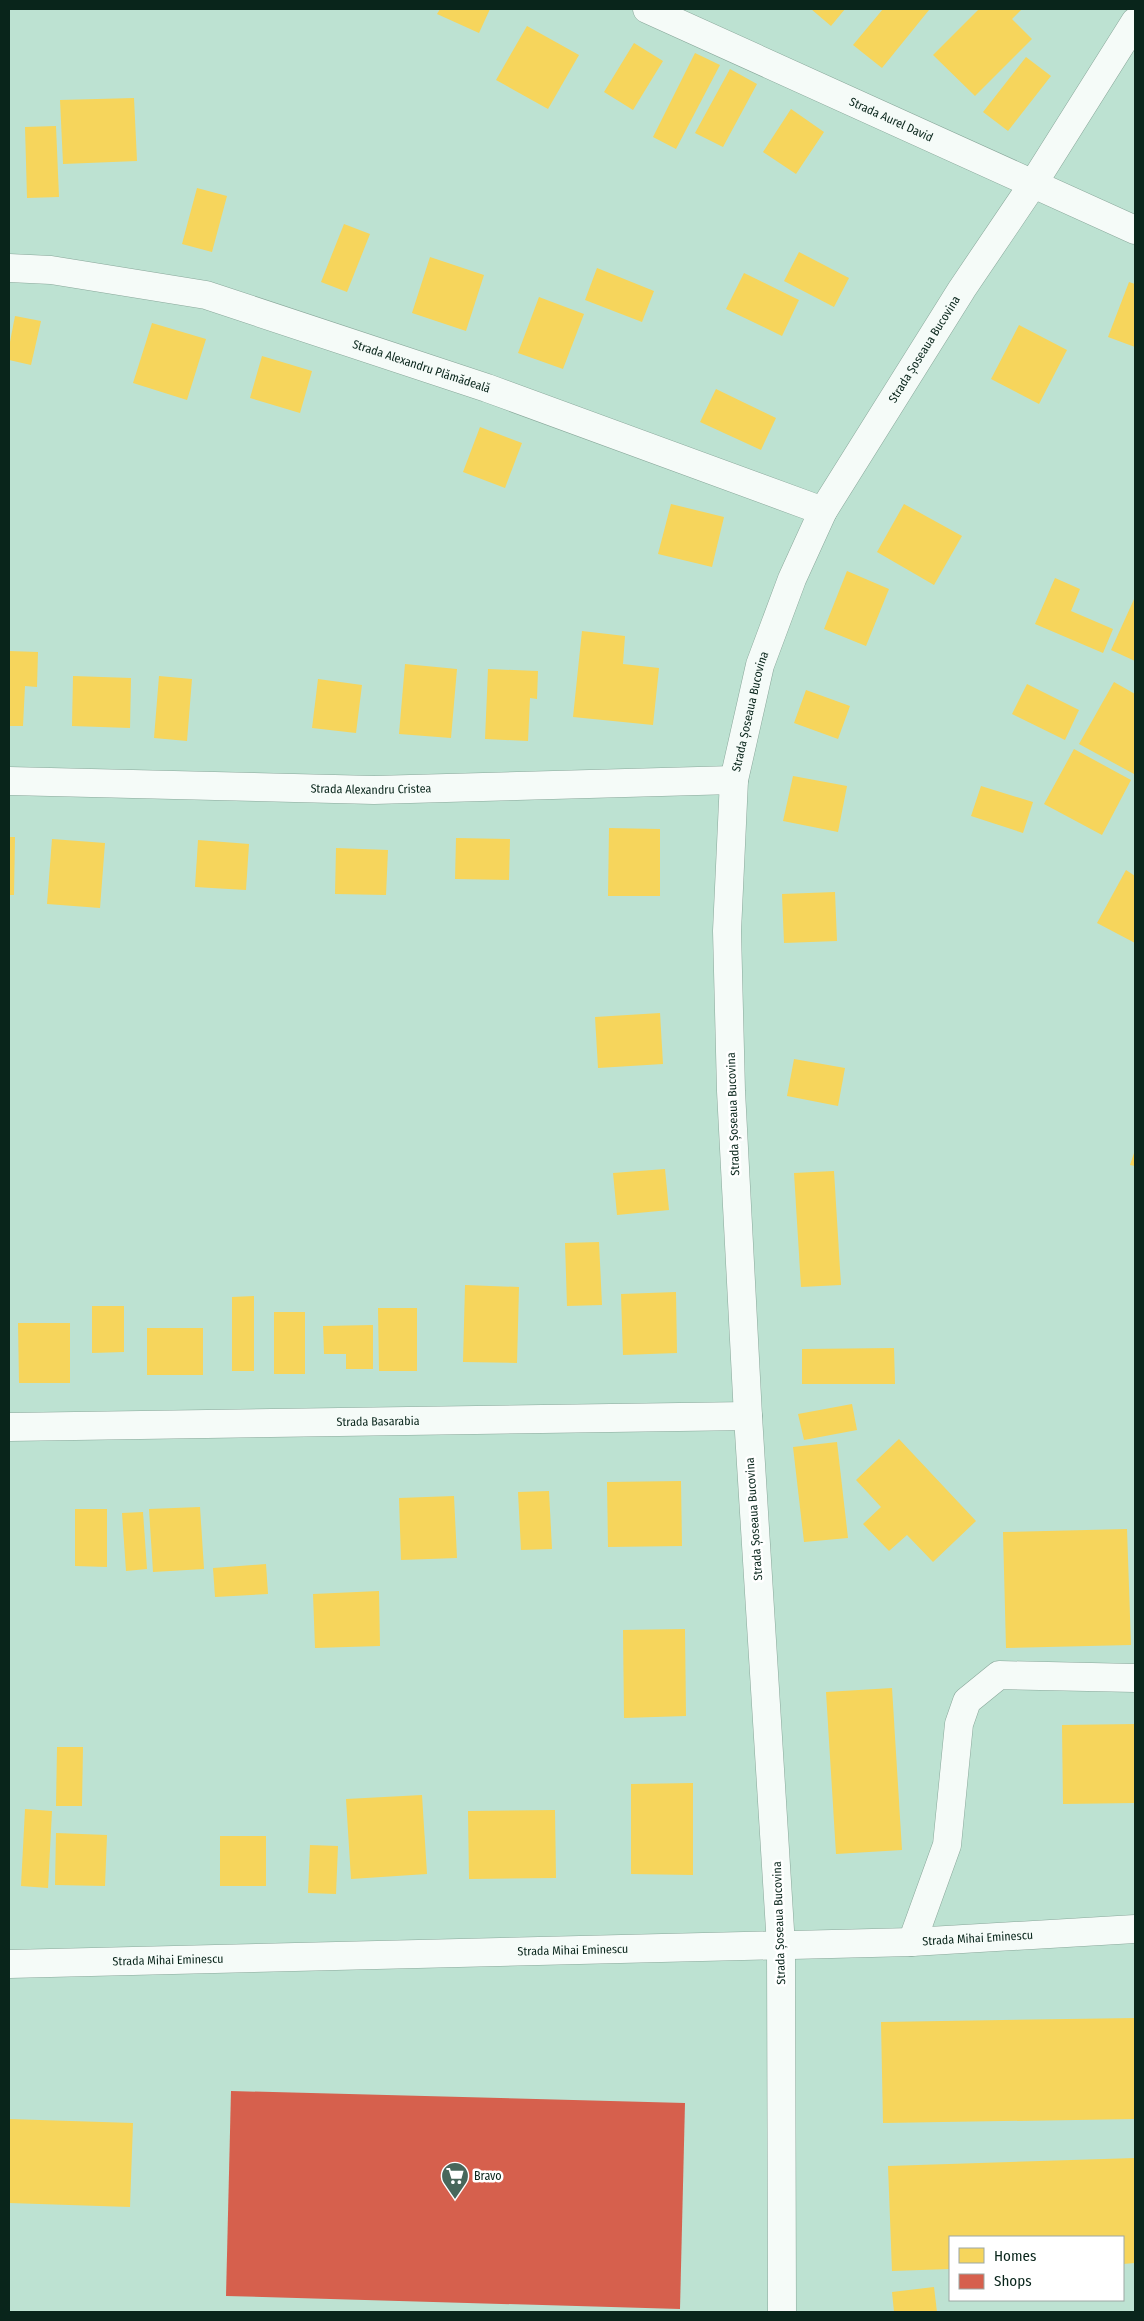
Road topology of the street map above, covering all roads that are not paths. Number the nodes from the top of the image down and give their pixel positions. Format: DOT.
graph roads {
  1 [pos="647,9"];
  2 [pos="1135,22"];
  3 [pos="1033,184"];
  4 [pos="1135,230"];
  5 [pos="9,268"];
  6 [pos="823,511"];
  7 [pos="734,780"];
  8 [pos="9,781"];
  9 [pos="748,1416"];
  10 [pos="9,1427"];
  11 [pos="1135,1678"];
  12 [pos="1135,1929"];
  13 [pos="912,1942"];
  14 [pos="781,1946"];
  15 [pos="9,1964"];
  16 [pos="782,2312"];
  1 -- 3 [label="street, Strada Aurel David"];
  2 -- 3 [label="street, Strada Șoseaua Bucovina"];
  3 -- 4 [label="street, Strada Aurel David"];
  3 -- 6 [label="street, Strada Șoseaua Bucovina"];
  5 -- 6 [label="street, Strada Alexandru Plămădeală"];
  6 -- 7 [label="street, Strada Șoseaua Bucovina"];
  7 -- 8 [label="street, Strada Alexandru Cristea"];
  7 -- 9 [label="street, Strada Șoseaua Bucovina"];
  9 -- 10 [label="street, Strada Basarabia"];
  9 -- 14 [label="street, Strada Șoseaua Bucovina"];
  11 -- 13 [label="street"];
  12 -- 13 [label="street, Strada Mihai Eminescu"];
  13 -- 14 [label="street, Strada Mihai Eminescu"];
  14 -- 15 [label="street, Strada Mihai Eminescu"];
  14 -- 16 [label="street, Strada Șoseaua Bucovina"];
}
